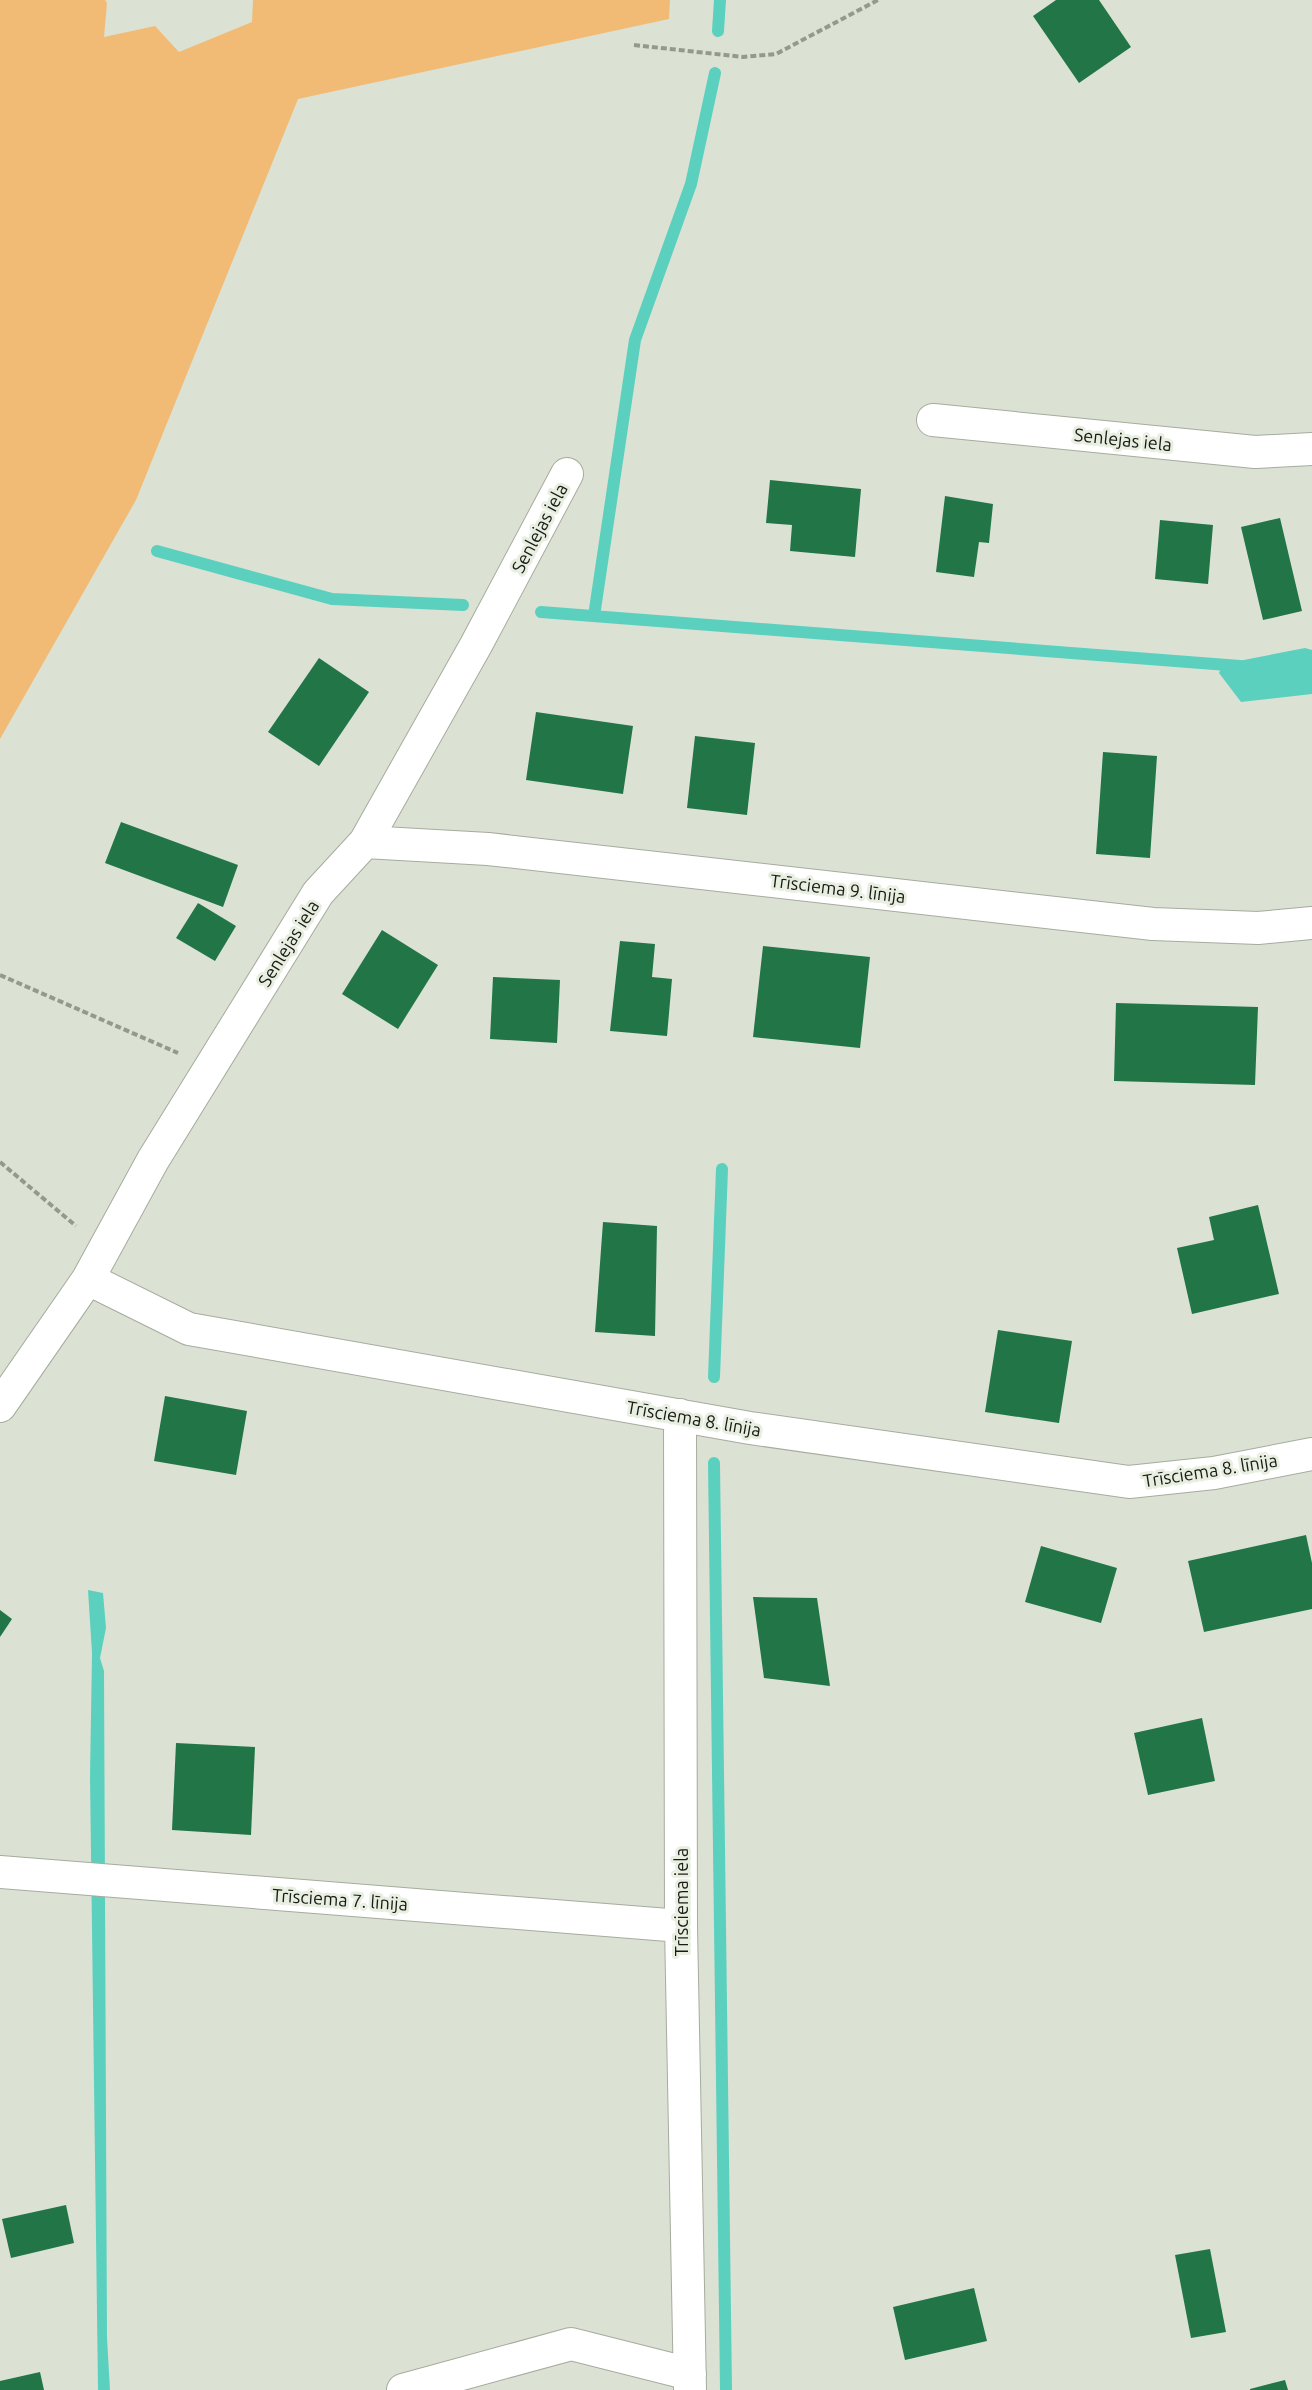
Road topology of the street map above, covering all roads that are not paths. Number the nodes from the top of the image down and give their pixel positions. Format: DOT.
graph roads {
  1 [pos="933,420"];
  2 [pos="1312,449"];
  3 [pos="567,474"];
  4 [pos="365,842"];
  5 [pos="1312,923"];
  6 [pos="88,1279"];
  7 [pos="0,1406"];
  8 [pos="680,1415"];
  9 [pos="1312,1454"];
  10 [pos="0,1872"];
  11 [pos="681,1926"];
  12 [pos="690,2382"];
  13 [pos="403,2390"];
  1 -- 2 [label="street, Senlejas iela"];
  3 -- 4 [label="street, Senlejas iela"];
  4 -- 5 [label="street, Trīsciema 9. līnija"];
  4 -- 6 [label="street, Senlejas iela"];
  6 -- 7 [label="street, Senlejas iela"];
  6 -- 8 [label="street, Trīsciema 8. līnija"];
  8 -- 9 [label="street, Trīsciema 8. līnija"];
  8 -- 11 [label="street, Trīsciema iela"];
  10 -- 11 [label="street, Trīsciema 7. līnija"];
  11 -- 12 [label="street, Trīsciema iela"];
  12 -- 13 [label="street"];
}
